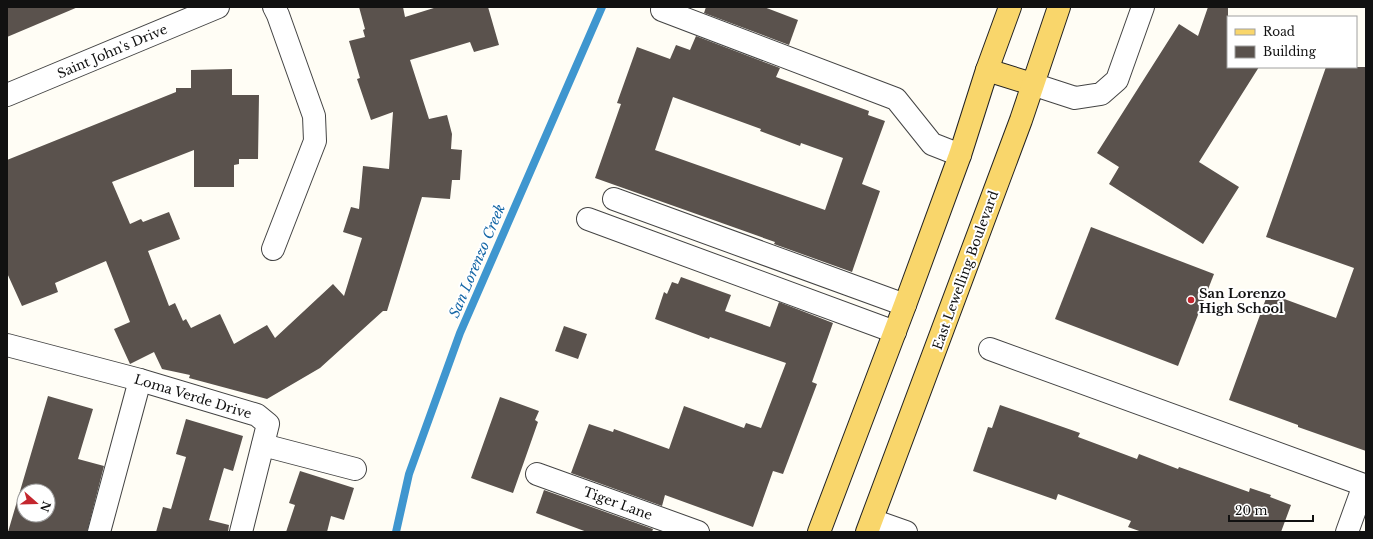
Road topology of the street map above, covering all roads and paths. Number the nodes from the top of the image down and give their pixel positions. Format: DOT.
graph roads {
  1 [pos="218,7"];
  2 [pos="274,7"];
  3 [pos="1010,7"];
  4 [pos="1059,7"];
  5 [pos="1143,7"];
  6 [pos="662,10"];
  7 [pos="987,70"];
  8 [pos="1032,84"];
  9 [pos="7,95"];
  10 [pos="960,155"];
  11 [pos="614,199"];
  12 [pos="588,220"];
  13 [pos="273,249"];
  14 [pos="905,305"];
  15 [pos="895,332"];
  16 [pos="7,345"];
  17 [pos="990,348"];
  18 [pos="140,380"];
  19 [pos="263,445"];
  20 [pos="355,469"];
  21 [pos="537,474"];
  22 [pos="1365,486"];
  23 [pos="869,526"];
  24 [pos="99,532"];
  25 [pos="241,532"];
  26 [pos="698,532"];
  27 [pos="819,532"];
  28 [pos="906,532"];
  29 [pos="1347,532"];
  1 -- 9 [label="street, Saint John's Drive"];
  2 -- 13 [label="street"];
  3 -- 7 [label="main road"];
  4 -- 8 [label="main road, East Lewelling Boulevard"];
  5 -- 8 [label="street"];
  6 -- 10 [label="street"];
  7 -- 8 [label="main road"];
  7 -- 10 [label="main road"];
  8 -- 23 [label="main road, East Lewelling Boulevard"];
  10 -- 14 [label="main road"];
  11 -- 14 [label="street"];
  12 -- 15 [label="street"];
  14 -- 15 [label="main road"];
  15 -- 27 [label="main road"];
  16 -- 18 [label="street, Loma Verde Drive"];
  17 -- 22 [label="street"];
  18 -- 19 [label="street, Loma Verde Drive"];
  18 -- 24 [label="street"];
  19 -- 20 [label="street"];
  19 -- 25 [label="street, Loma Verde Drive"];
  21 -- 26 [label="street, Tiger Lane"];
  22 -- 29 [label="street"];
  23 -- 28 [label="street"];
}
